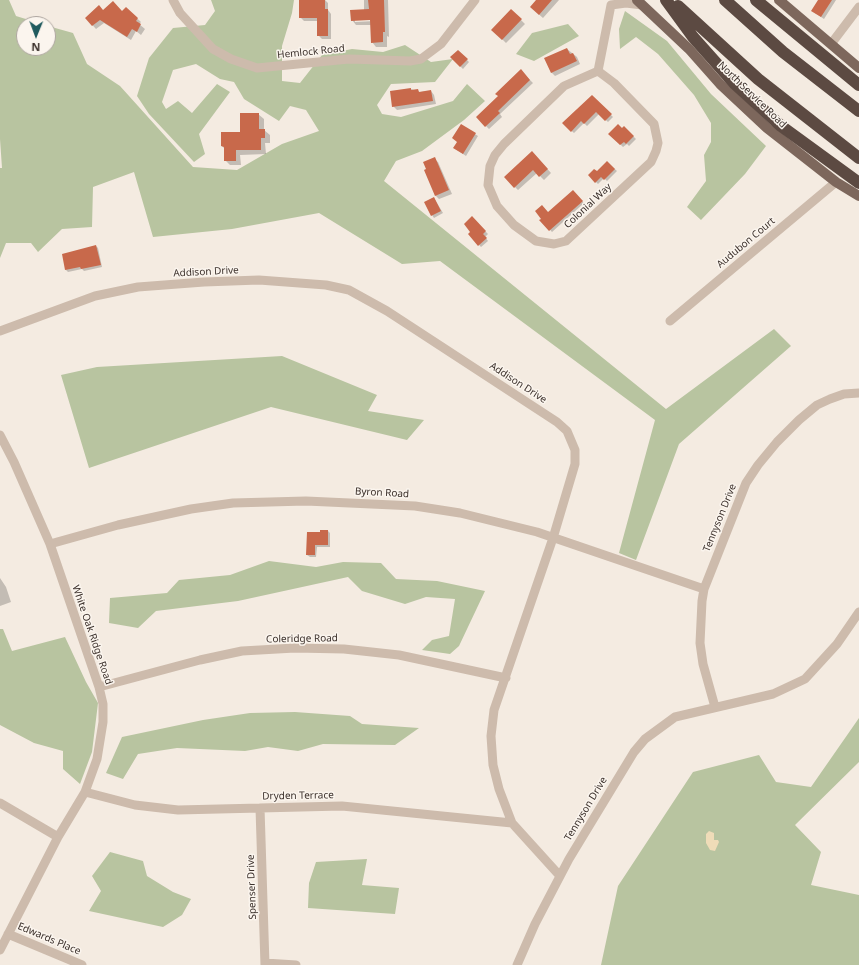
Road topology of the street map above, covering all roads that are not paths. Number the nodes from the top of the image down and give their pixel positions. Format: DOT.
graph roads {
  1 [pos="173,0"];
  2 [pos="476,0"];
  3 [pos="666,0"];
  4 [pos="671,0"];
  5 [pos="725,0"];
  6 [pos="756,0"];
  7 [pos="778,0"];
  8 [pos="608,3"];
  9 [pos="640,3"];
  10 [pos="859,7"];
  11 [pos="831,44"];
  12 [pos="859,68"];
  13 [pos="598,70"];
  14 [pos="859,85"];
  15 [pos="859,111"];
  16 [pos="859,158"];
  17 [pos="836,182"];
  18 [pos="859,183"];
  19 [pos="859,196"];
  20 [pos="670,321"];
  21 [pos="0,330"];
  22 [pos="859,393"];
  23 [pos="0,435"];
  24 [pos="553,538"];
  25 [pos="50,544"];
  26 [pos="704,589"];
  27 [pos="859,612"];
  28 [pos="506,678"];
  29 [pos="99,687"];
  30 [pos="715,707"];
  31 [pos="85,792"];
  32 [pos="0,803"];
  33 [pos="260,808"];
  34 [pos="512,823"];
  35 [pos="58,837"];
  36 [pos="560,876"];
  37 [pos="8,934"];
  38 [pos="0,950"];
  39 [pos="265,964"];
  40 [pos="82,965"];
  41 [pos="296,965"];
  42 [pos="517,965"];
  1 -- 2 [label="street, Hemlock Road"];
  3 -- 18 [label="highway"];
  4 -- 16 [label="highway"];
  5 -- 15 [label="highway"];
  6 -- 14 [label="highway"];
  7 -- 11 [label="main road"];
  8 -- 9 [label="street"];
  8 -- 13 [label="street"];
  9 -- 17 [label="main road, North Service Road"];
  10 -- 11 [label="street"];
  11 -- 12 [label="main road"];
  13 -- 13 [label="street, Colonial Way"];
  17 -- 19 [label="main road, North Service Road"];
  17 -- 20 [label="street, Audubon Court"];
  21 -- 24 [label="street, Addison Drive"];
  22 -- 26 [label="street, Tennyson Drive"];
  23 -- 25 [label="street, White Oak Ridge Road"];
  24 -- 25 [label="street, Byron Road"];
  24 -- 26 [label="street, Byron Road"];
  24 -- 28 [label="street, Addison Drive"];
  25 -- 29 [label="street, White Oak Ridge Road"];
  26 -- 30 [label="street, Tennyson Drive"];
  27 -- 30 [label="street, Tennyson Drive"];
  28 -- 29 [label="street, Coleridge Road"];
  28 -- 34 [label="street, Addison Drive"];
  29 -- 31 [label="street, White Oak Ridge Road"];
  30 -- 36 [label="street, Tennyson Drive"];
  31 -- 33 [label="street, Dryden Terrace"];
  31 -- 35 [label="street, White Oak Ridge Road"];
  32 -- 35 [label="street"];
  33 -- 34 [label="street, Dryden Terrace"];
  33 -- 39 [label="street, Spenser Drive"];
  34 -- 36 [label="street, Addison Drive"];
  35 -- 37 [label="street, White Oak Ridge Road"];
  36 -- 42 [label="street, Tennyson Drive"];
  37 -- 38 [label="street, White Oak Ridge Road"];
  37 -- 40 [label="street, Edwards Place"];
  39 -- 41 [label="street"];
}
